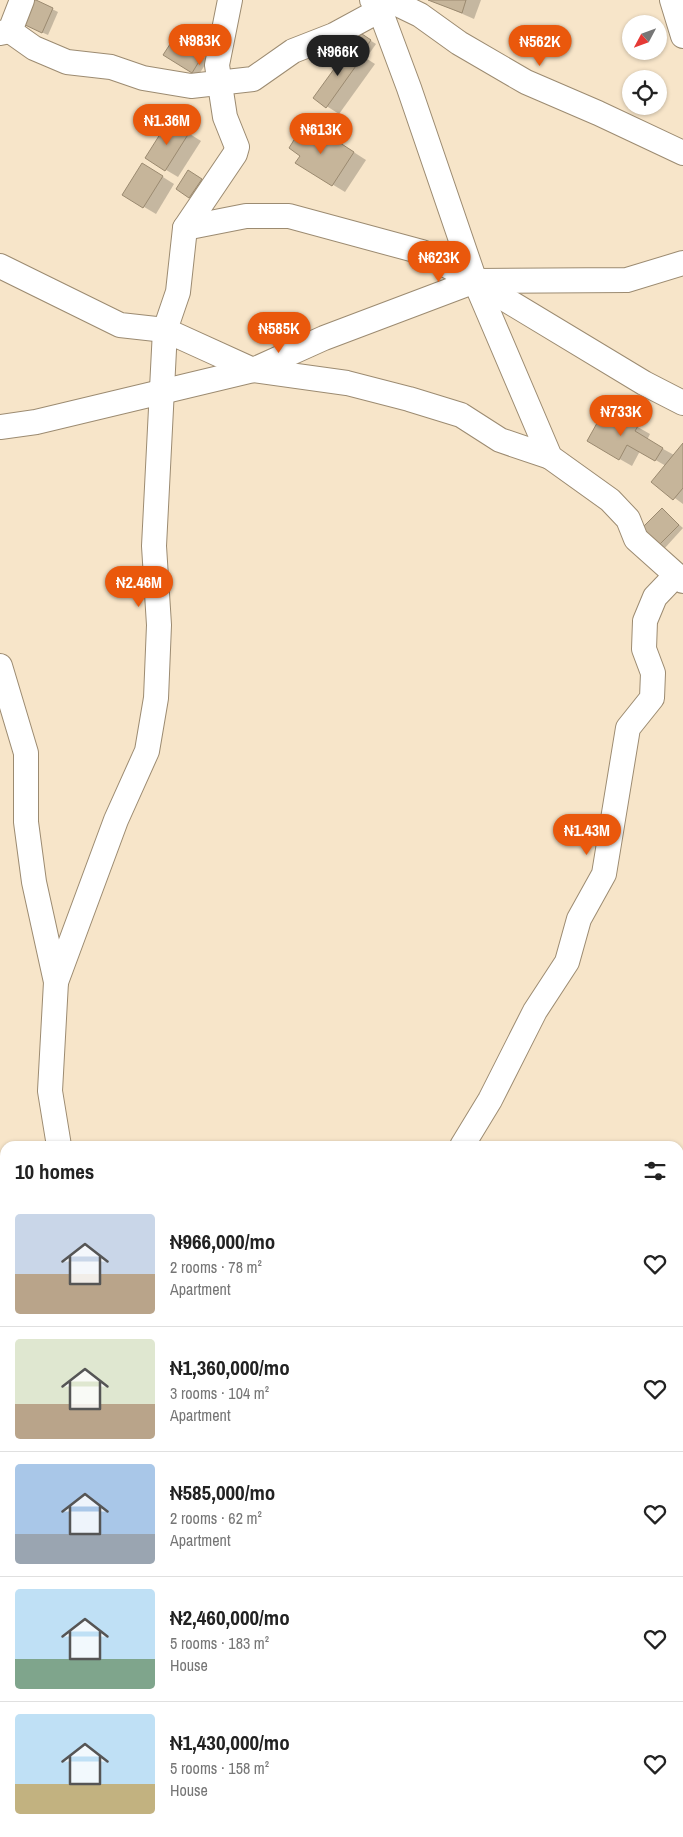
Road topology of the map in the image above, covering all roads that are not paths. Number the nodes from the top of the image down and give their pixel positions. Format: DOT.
graph roads {
  1 [pos="22,0"];
  2 [pos="230,0"];
  3 [pos="672,0"];
  4 [pos="382,3"];
  5 [pos="5,32"];
  6 [pos="683,36"];
  7 [pos="220,83"];
  8 [pos="683,153"];
  9 [pos="185,228"];
  10 [pos="683,263"];
  11 [pos="0,266"];
  12 [pos="475,280"];
  13 [pos="165,330"];
  14 [pos="253,370"];
  15 [pos="163,393"];
  16 [pos="683,402"];
  17 [pos="0,427"];
  18 [pos="550,457"];
  19 [pos="679,578"];
  20 [pos="0,666"];
  21 [pos="56,982"];
  22 [pos="58,1141"];
  23 [pos="465,1141"];
  1 -- 5 [label="street"];
  2 -- 7 [label="street"];
  3 -- 6 [label="street"];
  4 -- 7 [label="street"];
  4 -- 8 [label="street"];
  4 -- 12 [label="street"];
  5 -- 7 [label="street"];
  7 -- 9 [label="street"];
  9 -- 12 [label="street"];
  9 -- 13 [label="street"];
  10 -- 12 [label="street"];
  11 -- 13 [label="street"];
  12 -- 14 [label="street"];
  12 -- 16 [label="street"];
  12 -- 18 [label="street"];
  13 -- 14 [label="street"];
  13 -- 15 [label="street"];
  14 -- 15 [label="street"];
  14 -- 18 [label="street"];
  15 -- 17 [label="street"];
  15 -- 21 [label="street"];
  18 -- 19 [label="street"];
  19 -- 23 [label="street"];
  20 -- 21 [label="street"];
  21 -- 22 [label="street"];
}
